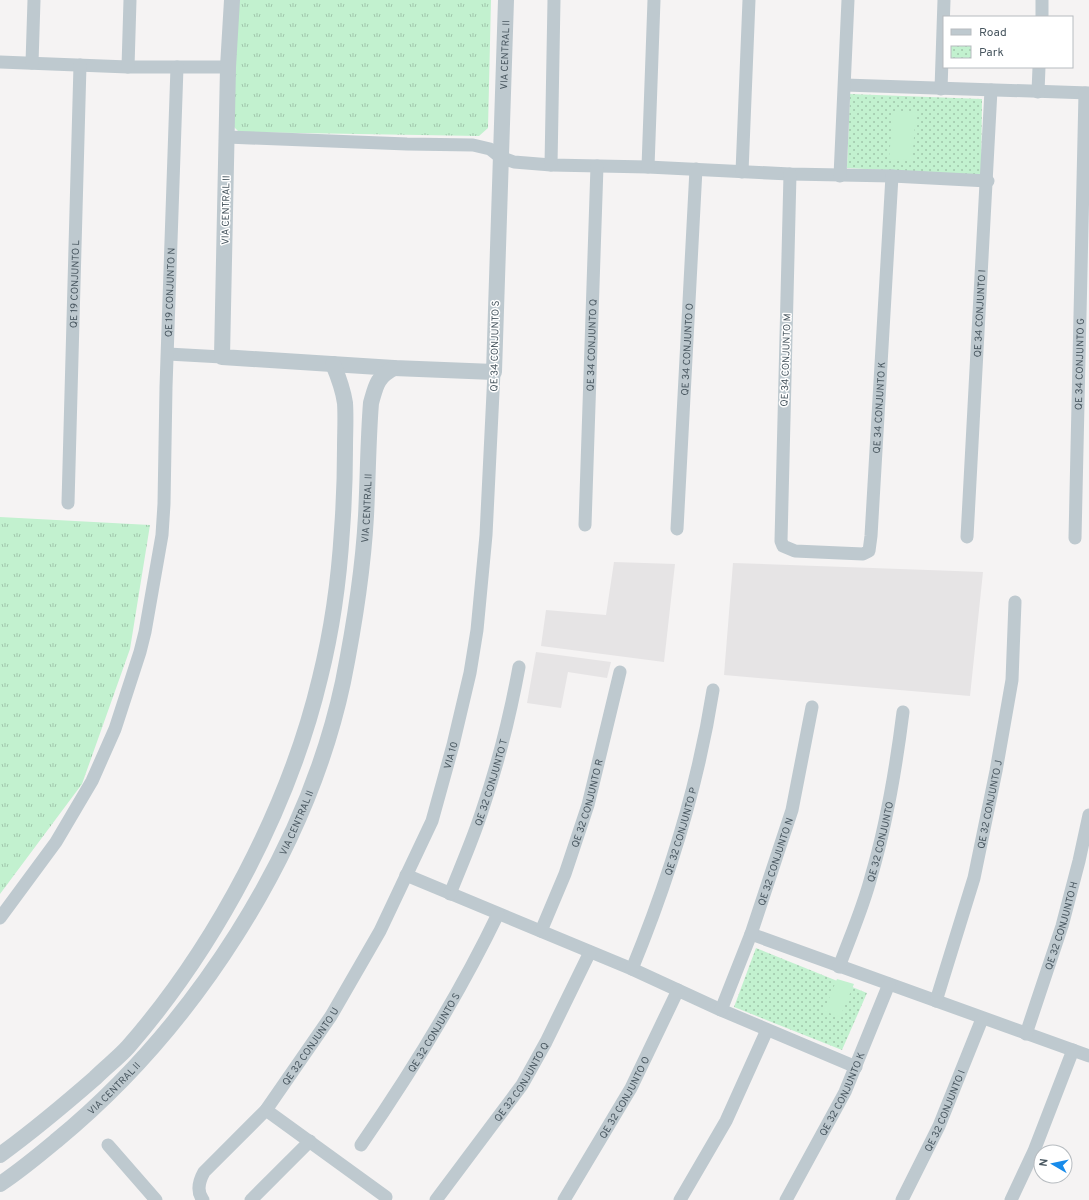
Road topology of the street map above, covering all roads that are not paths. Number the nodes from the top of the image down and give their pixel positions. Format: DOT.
graph roads {
  1 [pos="34,0"];
  2 [pos="130,0"];
  3 [pos="232,0"];
  4 [pos="506,0"];
  5 [pos="554,0"];
  6 [pos="654,0"];
  7 [pos="749,0"];
  8 [pos="848,0"];
  9 [pos="944,0"];
  10 [pos="1042,0"];
  11 [pos="943,16"];
  12 [pos="1042,16"];
  13 [pos="943,30"];
  14 [pos="0,62"];
  15 [pos="32,63"];
  16 [pos="80,65"];
  17 [pos="128,66"];
  18 [pos="177,67"];
  19 [pos="228,67"];
  20 [pos="1039,68"];
  21 [pos="845,85"];
  22 [pos="941,89"];
  23 [pos="991,90"];
  24 [pos="1038,92"];
  25 [pos="1087,93"];
  26 [pos="227,137"];
  27 [pos="500,157"];
  28 [pos="550,165"];
  29 [pos="597,166"];
  30 [pos="648,167"];
  31 [pos="696,169"];
  32 [pos="742,172"];
  33 [pos="790,174"];
  34 [pos="840,176"];
  35 [pos="892,176"];
  36 [pos="988,181"];
  37 [pos="168,354"];
  38 [pos="222,357"];
  39 [pos="333,364"];
  40 [pos="394,368"];
  41 [pos="494,372"];
  42 [pos="68,503"];
  43 [pos="585,525"];
  44 [pos="677,529"];
  45 [pos="967,537"];
  46 [pos="1075,538"];
  47 [pos="783,546"];
  48 [pos="1015,602"];
  49 [pos="477,630"];
  50 [pos="519,666"];
  51 [pos="620,672"];
  52 [pos="320,680"];
  53 [pos="342,684"];
  54 [pos="713,690"];
  55 [pos="812,707"];
  56 [pos="903,712"];
  57 [pos="1089,814"];
  58 [pos="406,875"];
  59 [pos="450,894"];
  60 [pos="498,914"];
  61 [pos="0,918"];
  62 [pos="541,931"];
  63 [pos="751,934"];
  64 [pos="590,952"];
  65 [pos="839,967"];
  66 [pos="632,969"];
  67 [pos="889,984"];
  68 [pos="678,990"];
  69 [pos="936,1001"];
  70 [pos="721,1010"];
  71 [pos="982,1018"];
  72 [pos="767,1030"];
  73 [pos="1026,1034"];
  74 [pos="1073,1050"];
  75 [pos="1089,1056"];
  76 [pos="856,1067"];
  77 [pos="85,1087"];
  78 [pos="100,1103"];
  79 [pos="266,1110"];
  80 [pos="310,1141"];
  81 [pos="108,1145"];
  82 [pos="361,1145"];
  83 [pos="0,1155"];
  84 [pos="0,1184"];
  85 [pos="386,1197"];
  86 [pos="156,1200"];
  87 [pos="203,1200"];
  88 [pos="252,1200"];
  89 [pos="436,1200"];
  90 [pos="564,1200"];
  91 [pos="680,1200"];
  92 [pos="786,1200"];
  93 [pos="902,1200"];
  94 [pos="1012,1200"];
  1 -- 15 [label="street"];
  2 -- 17 [label="street"];
  3 -- 19 [label="street, VIA CENTRAL II"];
  4 -- 27 [label="street, VIA CENTRAL II"];
  5 -- 28 [label="street"];
  6 -- 30 [label="street"];
  7 -- 32 [label="street"];
  8 -- 21 [label="street"];
  9 -- 11 [label="street"];
  10 -- 12 [label="street"];
  13 -- 22 [label="street"];
  14 -- 15 [label="street"];
  15 -- 16 [label="street"];
  16 -- 17 [label="street"];
  16 -- 42 [label="street, QE 19 CONJUNTO L"];
  17 -- 18 [label="street"];
  18 -- 19 [label="street"];
  18 -- 37 [label="street, QE 19 CONJUNTO N"];
  19 -- 26 [label="street, VIA CENTRAL II"];
  20 -- 24 [label="street"];
  21 -- 22 [label="street"];
  21 -- 34 [label="street"];
  22 -- 23 [label="street"];
  23 -- 24 [label="street"];
  23 -- 36 [label="street, QE 34 CONJUNTO I"];
  24 -- 25 [label="street"];
  25 -- 46 [label="street, QE 34 CONJUNTO G"];
  26 -- 27 [label="street"];
  26 -- 38 [label="street, VIA CENTRAL II"];
  27 -- 28 [label="street"];
  27 -- 41 [label="street, QE 34 CONJUNTO S"];
  28 -- 29 [label="street"];
  29 -- 30 [label="street"];
  29 -- 43 [label="street, QE 34 CONJUNTO Q"];
  30 -- 31 [label="street"];
  31 -- 32 [label="street"];
  31 -- 44 [label="street, QE 34 CONJUNTO O"];
  32 -- 33 [label="street"];
  33 -- 34 [label="street"];
  33 -- 47 [label="street, QE 34 CONJUNTO M"];
  34 -- 35 [label="street"];
  35 -- 36 [label="street"];
  35 -- 47 [label="street, QE 34 CONJUNTO K"];
  36 -- 45 [label="street, QE 34 CONJUNTO I"];
  37 -- 38 [label="street"];
  37 -- 61 [label="street, QE 19 CONJUNTO N"];
  38 -- 39 [label="street"];
  39 -- 40 [label="street"];
  39 -- 52 [label="street, VIA CENTRAL II"];
  40 -- 41 [label="street"];
  40 -- 53 [label="street, VIA CENTRAL II"];
  41 -- 49 [label="street, QE 34 CONJUNTO S"];
  48 -- 69 [label="street, QE 32 CONJUNTO J"];
  49 -- 58 [label="street, VIA 10"];
  50 -- 59 [label="street, QE 32 CONJUNTO T"];
  51 -- 62 [label="street, QE 32 CONJUNTO R"];
  52 -- 53 [label="street"];
  52 -- 77 [label="street, VIA CENTRAL II"];
  53 -- 78 [label="street, VIA CENTRAL II"];
  54 -- 66 [label="street, QE 32 CONJUNTO P"];
  55 -- 63 [label="street, QE 32 CONJUNTO N"];
  56 -- 65 [label="street, QE 32 CONJUNTO"];
  57 -- 73 [label="street, QE 32 CONJUNTO H"];
  58 -- 59 [label="street"];
  58 -- 79 [label="street, QE 32 CONJUNTO U"];
  59 -- 60 [label="street"];
  60 -- 62 [label="street"];
  60 -- 82 [label="street, QE 32 CONJUNTO S"];
  62 -- 64 [label="street"];
  63 -- 65 [label="street"];
  63 -- 70 [label="street, QE 32 CONJUNTO N"];
  64 -- 66 [label="street"];
  64 -- 89 [label="street, QE 32 CONJUNTO Q"];
  65 -- 67 [label="street"];
  66 -- 68 [label="street"];
  67 -- 69 [label="street"];
  67 -- 76 [label="street, QE 32 CONJUNTO K"];
  68 -- 70 [label="street"];
  68 -- 90 [label="street, QE 32 CONJUNTO O"];
  69 -- 71 [label="street"];
  70 -- 72 [label="street"];
  71 -- 73 [label="street"];
  71 -- 93 [label="street, QE 32 CONJUNTO I"];
  72 -- 76 [label="street"];
  72 -- 91 [label="street"];
  73 -- 74 [label="street"];
  74 -- 75 [label="street"];
  74 -- 94 [label="street"];
  76 -- 92 [label="street, QE 32 CONJUNTO K"];
  77 -- 78 [label="street"];
  77 -- 83 [label="street, VIA CENTRAL II"];
  78 -- 84 [label="street, VIA CENTRAL II"];
  79 -- 80 [label="street"];
  79 -- 87 [label="street, QE 32 CONJUNTO U"];
  80 -- 85 [label="street"];
  80 -- 88 [label="street"];
  81 -- 86 [label="street"];
}
